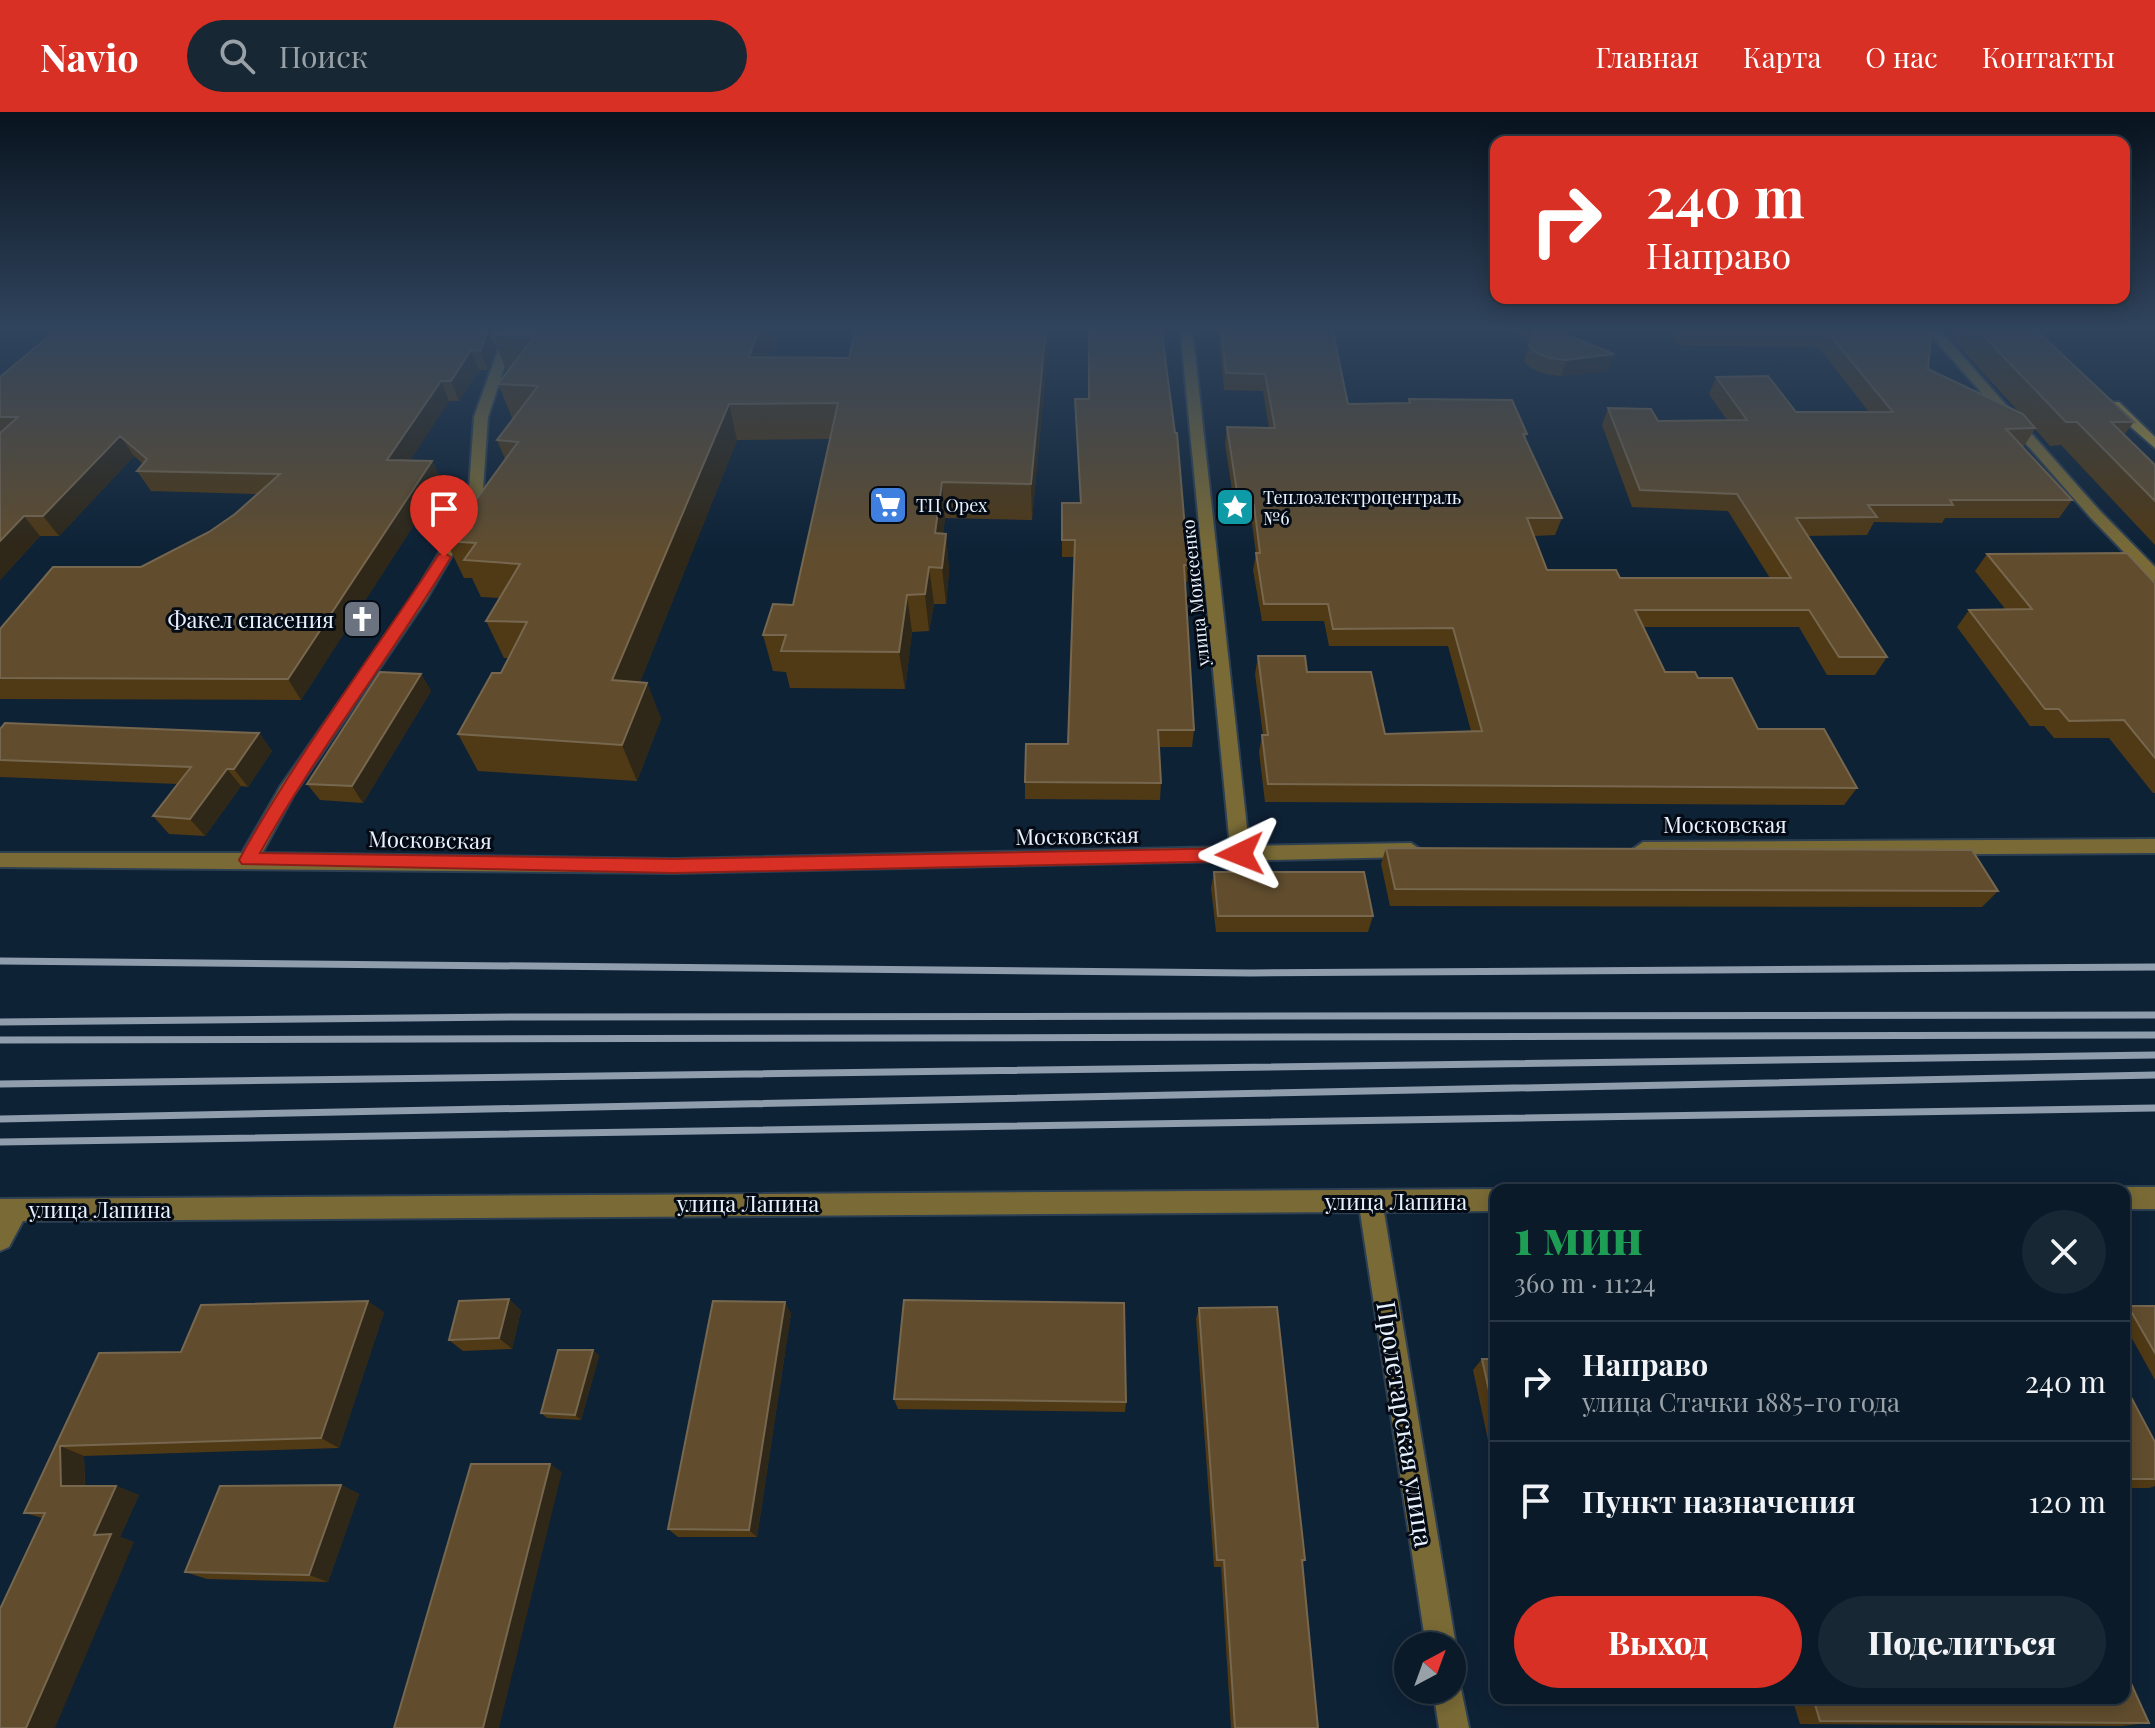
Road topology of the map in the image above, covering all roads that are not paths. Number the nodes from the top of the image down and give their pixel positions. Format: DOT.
graph roads {
  1 [pos="486,402"];
  2 [pos="1194,402"];
  3 [pos="1996,402"];
  4 [pos="2111,402"];
  5 [pos="2155,444"];
  6 [pos="2155,576"];
  7 [pos="2155,846"];
  8 [pos="1628,849"];
  9 [pos="1436,850"];
  10 [pos="1240,854"];
  11 [pos="0,860"];
  12 [pos="248,860"];
  13 [pos="2130,1198"];
  14 [pos="2155,1198"];
  15 [pos="1490,1200"];
  16 [pos="1370,1201"];
  17 [pos="8,1210"];
  18 [pos="0,1239"];
  19 [pos="1439,1632"];
  20 [pos="1450,1704"];
  21 [pos="1454,1728"];
  1 -- 12 [label="street"];
  2 -- 10 [label="street, улица Моисеенко"];
  3 -- 6 [label="street"];
  4 -- 5 [label="main road"];
  7 -- 8 [label="street, Московская"];
  9 -- 10 [label="street, Московская"];
  10 -- 12 [label="street, Московская"];
  11 -- 12 [label="street, Московская"];
  13 -- 14 [label="street"];
  15 -- 16 [label="street, улица Лапина"];
  16 -- 17 [label="street, улица Лапина"];
  16 -- 19 [label="street, Пролетарская улица"];
  17 -- 18 [label="street"];
  20 -- 21 [label="street"];
}
